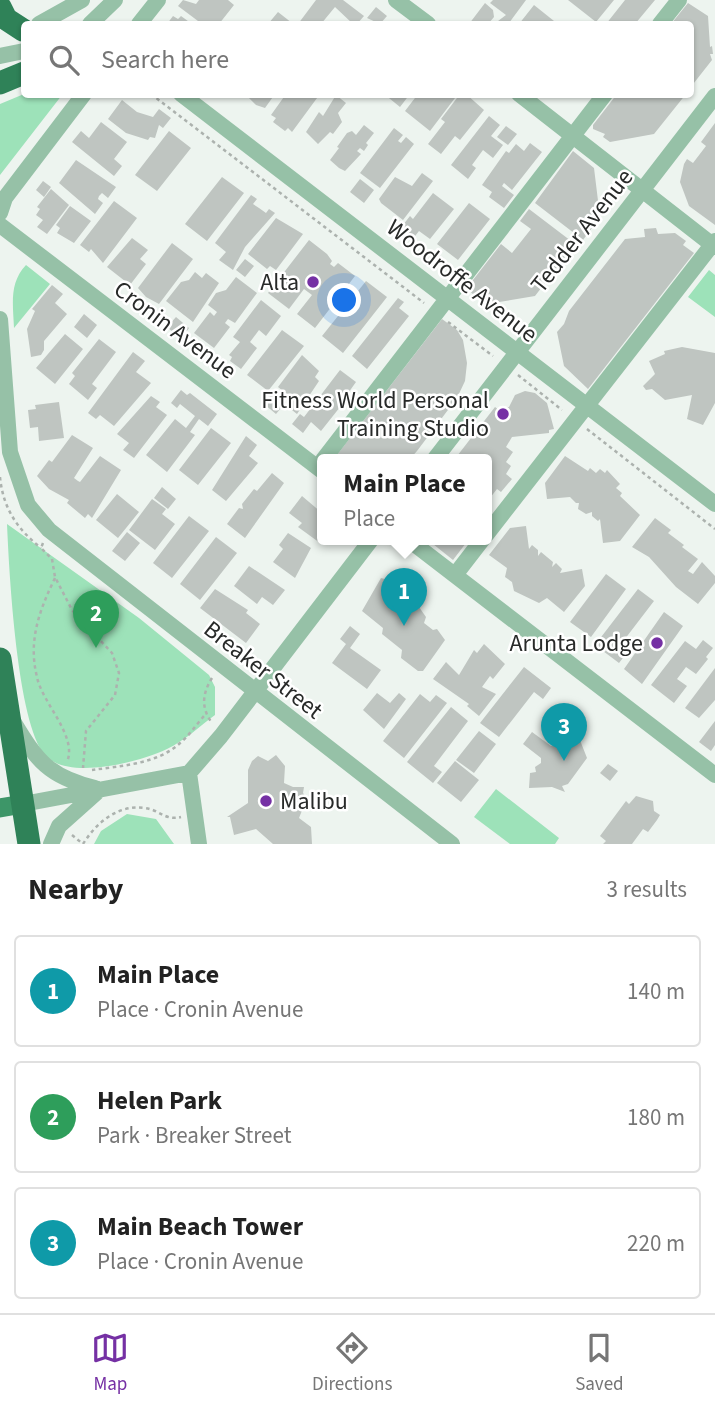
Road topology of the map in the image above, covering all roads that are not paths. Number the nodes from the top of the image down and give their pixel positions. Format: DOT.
graph roads {
  1 [pos="82,0"];
  2 [pos="115,0"];
  3 [pos="158,0"];
  4 [pos="396,0"];
  5 [pos="679,0"];
  6 [pos="0,7"];
  7 [pos="44,21"];
  8 [pos="93,21"];
  9 [pos="141,21"];
  10 [pos="424,21"];
  11 [pos="662,21"];
  12 [pos="21,32"];
  13 [pos="21,34"];
  14 [pos="0,56"];
  15 [pos="21,74"];
  16 [pos="0,83"];
  17 [pos="715,96"];
  18 [pos="81,98"];
  19 [pos="186,98"];
  20 [pos="524,98"];
  21 [pos="602,98"];
  22 [pos="573,136"];
  23 [pos="641,191"];
  24 [pos="0,213"];
  25 [pos="0,225"];
  26 [pos="714,244"];
  27 [pos="449,297"];
  28 [pos="0,319"];
  29 [pos="517,352"];
  30 [pos="587,405"];
  31 [pos="329,454"];
  32 [pos="439,454"];
  33 [pos="317,462"];
  34 [pos="715,504"];
  35 [pos="492,527"];
  36 [pos="367,545"];
  37 [pos="416,545"];
  38 [pos="478,545"];
  39 [pos="455,575"];
  40 [pos="0,659"];
  41 [pos="253,692"];
  42 [pos="8,714"];
  43 [pos="189,773"];
  44 [pos="715,775"];
  45 [pos="100,790"];
  46 [pos="11,806"];
  47 [pos="29,844"];
  48 [pos="51,844"];
  49 [pos="199,844"];
  50 [pos="452,844"];
  1 -- 7 [label="street"];
  2 -- 8 [label="street"];
  3 -- 9 [label="street"];
  4 -- 10 [label="street"];
  5 -- 11 [label="street"];
  6 -- 12 [label="highway"];
  13 -- 14 [label="street"];
  15 -- 16 [label="highway"];
  17 -- 23 [label="street, Tedder Avenue"];
  18 -- 24 [label="street"];
  19 -- 27 [label="street, Woodroffe Avenue"];
  20 -- 22 [label="street"];
  21 -- 22 [label="street"];
  22 -- 23 [label="street"];
  22 -- 27 [label="street"];
  23 -- 26 [label="street"];
  23 -- 29 [label="street, Tedder Avenue"];
  25 -- 33 [label="street, Cronin Avenue"];
  26 -- 30 [label="street"];
  27 -- 29 [label="street, Woodroffe Avenue"];
  27 -- 31 [label="street"];
  28 -- 41 [label="street, Breaker Street"];
  29 -- 30 [label="street, Woodroffe Avenue"];
  29 -- 32 [label="street, Tedder Avenue"];
  30 -- 34 [label="street, Woodroffe Avenue"];
  30 -- 35 [label="street"];
  36 -- 41 [label="street"];
  37 -- 39 [label="street"];
  38 -- 39 [label="street"];
  39 -- 44 [label="street"];
  40 -- 42 [label="highway"];
  41 -- 43 [label="street"];
  41 -- 50 [label="street, Breaker Street"];
  42 -- 45 [label="street"];
  42 -- 46 [label="highway"];
  43 -- 45 [label="street"];
  43 -- 49 [label="street"];
  45 -- 46 [label="street"];
  45 -- 48 [label="street"];
  46 -- 47 [label="highway"];
}
